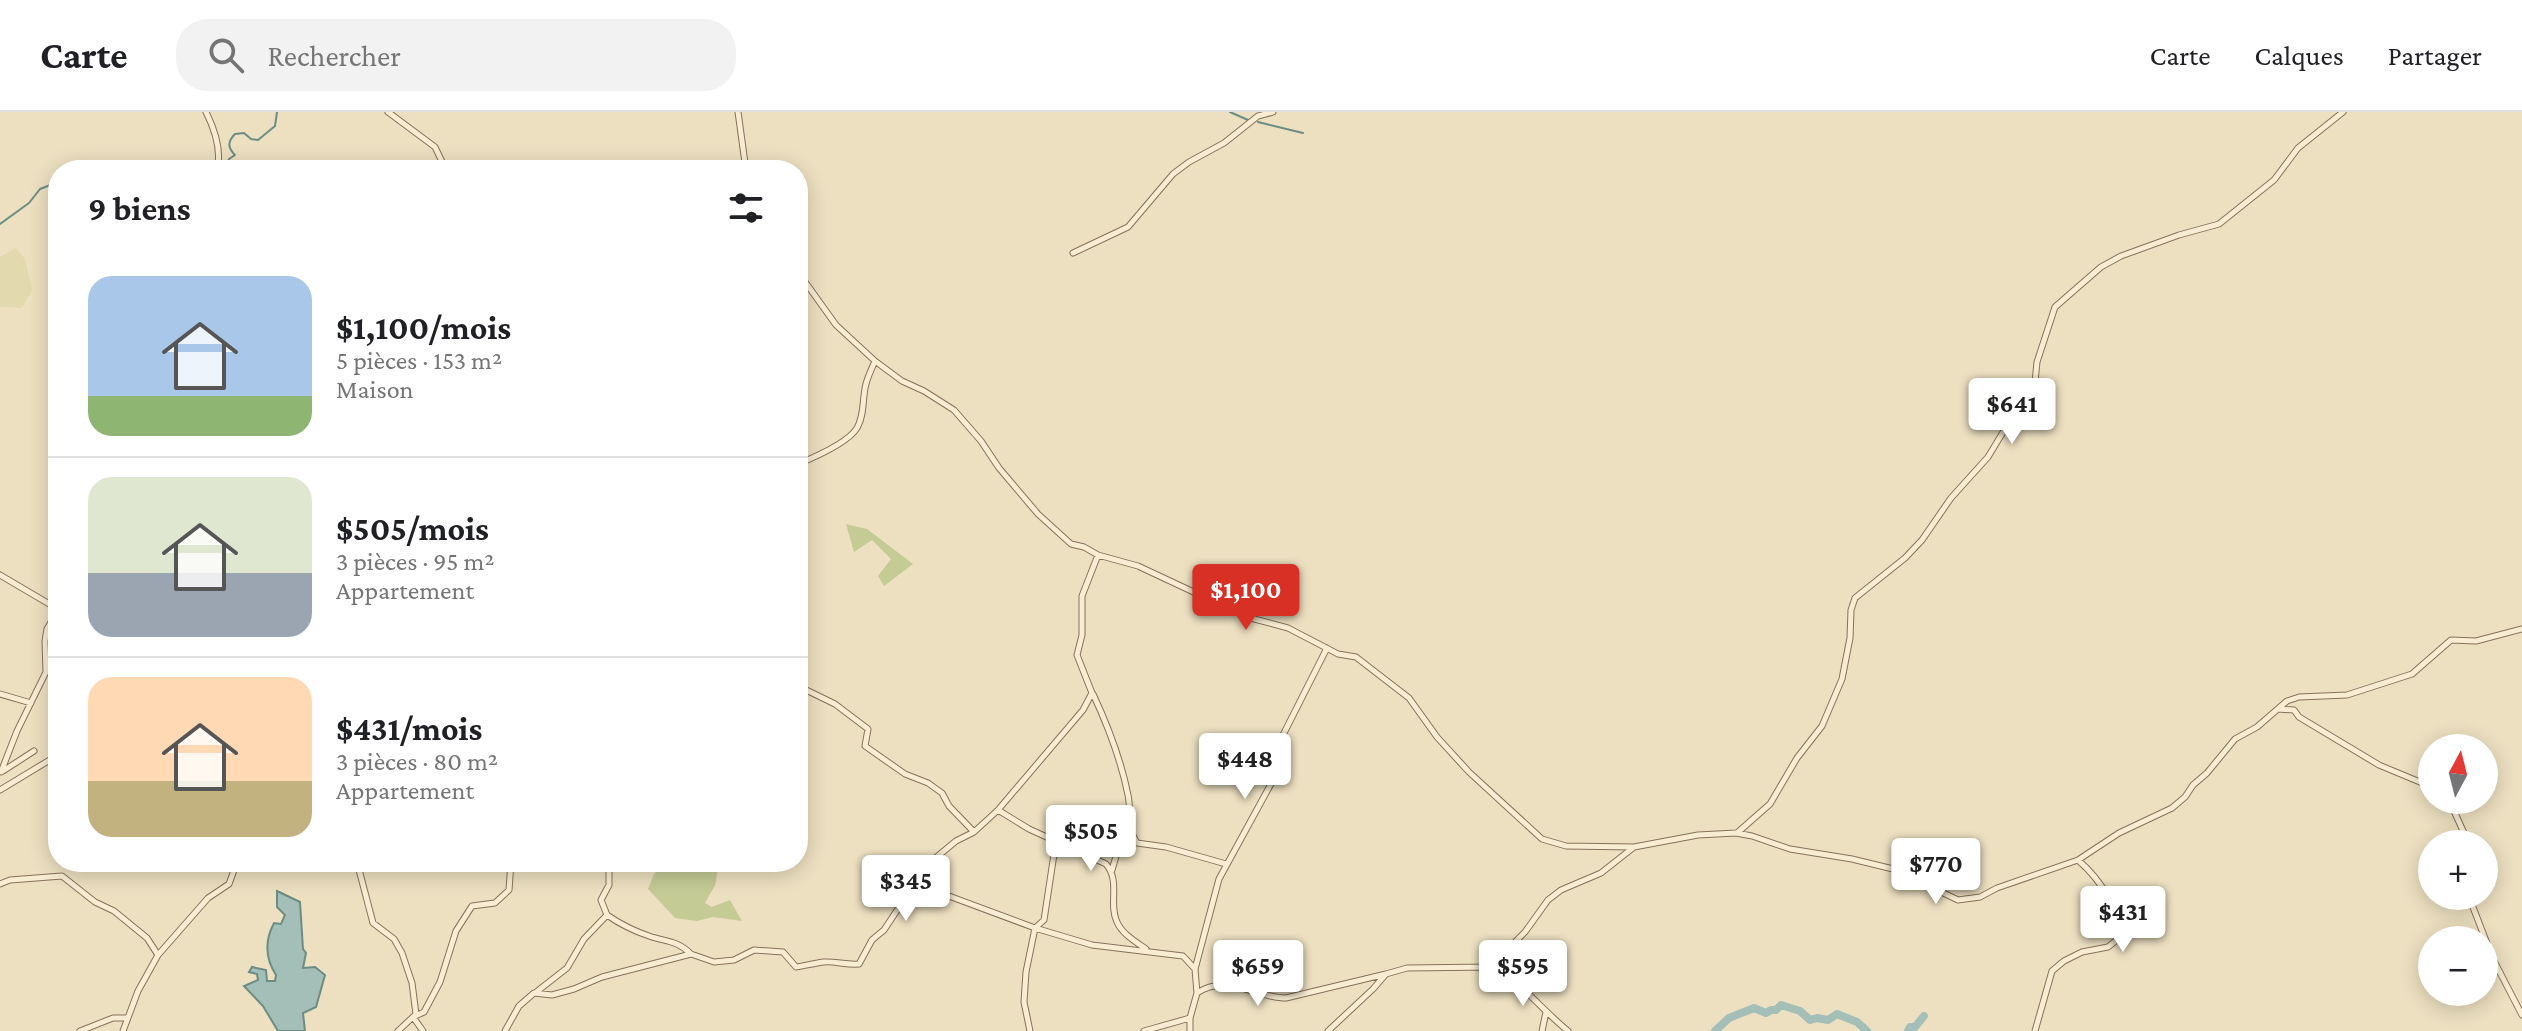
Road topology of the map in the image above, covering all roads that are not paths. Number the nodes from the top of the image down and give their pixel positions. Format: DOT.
graph roads {
  1 [pos="206,112"];
  2 [pos="388,112"];
  3 [pos="738,112"];
  4 [pos="1273,112"];
  5 [pos="2343,112"];
  6 [pos="219,160"];
  7 [pos="441,160"];
  8 [pos="745,160"];
  9 [pos="1073,253"];
  10 [pos="808,286"];
  11 [pos="875,361"];
  12 [pos="808,459"];
  13 [pos="1098,555"];
  14 [pos="0,575"];
  15 [pos="48,603"];
  16 [pos="48,627"];
  17 [pos="2522,629"];
  18 [pos="1327,648"];
  19 [pos="808,691"];
  20 [pos="1092,693"];
  21 [pos="0,694"];
  22 [pos="31,703"];
  23 [pos="2277,709"];
  24 [pos="34,751"];
  25 [pos="48,761"];
  26 [pos="1,773"];
  27 [pos="2418,781"];
  28 [pos="0,790"];
  29 [pos="998,810"];
  30 [pos="1129,822"];
  31 [pos="974,832"];
  32 [pos="1736,833"];
  33 [pos="1056,841"];
  34 [pos="1634,847"];
  35 [pos="2078,860"];
  36 [pos="1227,864"];
  37 [pos="1112,871"];
  38 [pos="233,872"];
  39 [pos="360,872"];
  40 [pos="510,872"];
  41 [pos="609,872"];
  42 [pos="914,883"];
  43 [pos="0,884"];
  44 [pos="2474,910"];
  45 [pos="607,915"];
  46 [pos="1035,928"];
  47 [pos="1149,952"];
  48 [pos="691,954"];
  49 [pos="158,955"];
  50 [pos="1490,967"];
  51 [pos="1195,969"];
  52 [pos="1386,974"];
  53 [pos="534,993"];
  54 [pos="1197,993"];
  55 [pos="1546,1012"];
  56 [pos="2522,1015"];
  57 [pos="413,1017"];
  58 [pos="126,1018"];
  59 [pos="1190,1018"];
  60 [pos="80,1031"];
  61 [pos="123,1031"];
  62 [pos="398,1031"];
  63 [pos="423,1031"];
  64 [pos="505,1031"];
  65 [pos="1030,1031"];
  66 [pos="1144,1031"];
  67 [pos="1190,1031"];
  68 [pos="1328,1031"];
  69 [pos="1542,1031"];
  70 [pos="1568,1031"];
  71 [pos="2035,1031"];
  1 -- 6 [label="street"];
  2 -- 7 [label="street"];
  3 -- 8 [label="street"];
  4 -- 9 [label="street"];
  5 -- 32 [label="street"];
  10 -- 11 [label="street"];
  11 -- 12 [label="street"];
  11 -- 13 [label="street"];
  13 -- 18 [label="street"];
  13 -- 20 [label="street"];
  14 -- 15 [label="street"];
  16 -- 22 [label="street"];
  17 -- 23 [label="street"];
  18 -- 34 [label="street"];
  18 -- 36 [label="street"];
  19 -- 31 [label="street"];
  20 -- 29 [label="street"];
  20 -- 30 [label="street"];
  21 -- 22 [label="street"];
  22 -- 26 [label="street"];
  23 -- 27 [label="street"];
  23 -- 35 [label="street"];
  24 -- 26 [label="street"];
  25 -- 28 [label="street"];
  29 -- 31 [label="street"];
  29 -- 33 [label="street"];
  30 -- 36 [label="street"];
  30 -- 37 [label="street"];
  31 -- 42 [label="street"];
  32 -- 34 [label="street"];
  32 -- 35 [label="street"];
  33 -- 37 [label="street"];
  33 -- 46 [label="street"];
  34 -- 50 [label="street"];
  35 -- 71 [label="street"];
  36 -- 51 [label="street"];
  37 -- 47 [label="street"];
  38 -- 49 [label="street"];
  39 -- 57 [label="street"];
  40 -- 57 [label="street"];
  41 -- 45 [label="street"];
  42 -- 46 [label="street"];
  42 -- 48 [label="street"];
  43 -- 49 [label="street"];
  44 -- 56 [label="street"];
  45 -- 48 [label="street"];
  45 -- 53 [label="street"];
  46 -- 47 [label="street"];
  46 -- 65 [label="street"];
  47 -- 51 [label="street"];
  48 -- 53 [label="street"];
  49 -- 58 [label="street"];
  50 -- 52 [label="street"];
  50 -- 55 [label="street"];
  51 -- 54 [label="street"];
  52 -- 54 [label="street"];
  52 -- 68 [label="street"];
  53 -- 64 [label="street"];
  54 -- 59 [label="street"];
  55 -- 69 [label="street"];
  55 -- 70 [label="street"];
  57 -- 62 [label="street"];
  57 -- 63 [label="street"];
  58 -- 60 [label="street"];
  58 -- 61 [label="street"];
  59 -- 66 [label="street"];
  59 -- 67 [label="street"];
}
